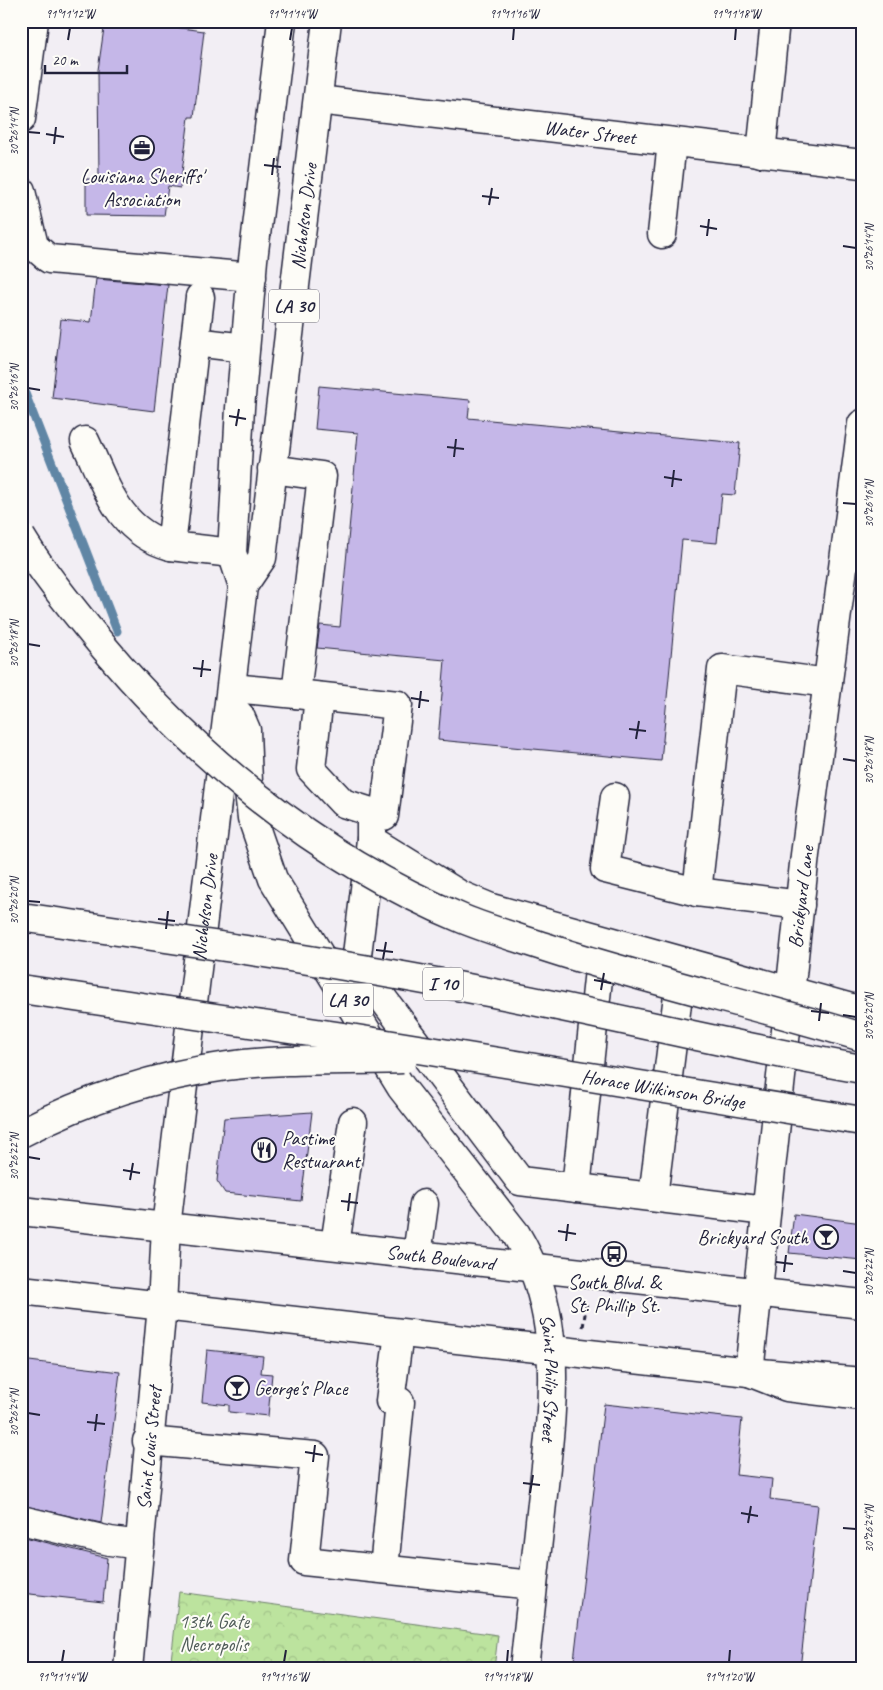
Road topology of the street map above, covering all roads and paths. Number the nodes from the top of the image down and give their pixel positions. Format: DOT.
graph roads {
  1 [pos="34,21"];
  2 [pos="282,21"];
  3 [pos="327,21"];
  4 [pos="776,21"];
  5 [pos="318,100"];
  6 [pos="21,119"];
  7 [pos="672,142"];
  8 [pos="761,153"];
  9 [pos="862,164"];
  10 [pos="21,190"];
  11 [pos="662,234"];
  12 [pos="252,277"];
  13 [pos="200,296"];
  14 [pos="195,342"];
  15 [pos="245,348"];
  16 [pos="862,424"];
  17 [pos="85,441"];
  18 [pos="272,469"];
  19 [pos="21,537"];
  20 [pos="170,546"];
  21 [pos="232,553"];
  22 [pos="243,586"];
  23 [pos="828,683"];
  24 [pos="307,695"];
  25 [pos="231,696"];
  26 [pos="614,797"];
  27 [pos="371,812"];
  28 [pos="371,840"];
  29 [pos="697,892"];
  30 [pos="800,905"];
  31 [pos="21,917"];
  32 [pos="603,938"];
  33 [pos="683,960"];
  34 [pos="21,989"];
  35 [pos="790,989"];
  36 [pos="862,1011"];
  37 [pos="862,1037"];
  38 [pos="464,1056"];
  39 [pos="862,1069"];
  40 [pos="862,1121"];
  41 [pos="353,1122"];
  42 [pos="21,1133"];
  43 [pos="576,1188"];
  44 [pos="653,1198"];
  45 [pos="424,1204"];
  46 [pos="21,1211"];
  47 [pos="766,1211"];
  48 [pos="166,1227"];
  49 [pos="335,1246"];
  50 [pos="417,1255"];
  51 [pos="533,1268"];
  52 [pos="21,1290"];
  53 [pos="757,1292"];
  54 [pos="588,1294"];
  55 [pos="862,1304"];
  56 [pos="162,1306"];
  57 [pos="583,1330"];
  58 [pos="399,1333"];
  59 [pos="552,1349"];
  60 [pos="749,1372"];
  61 [pos="862,1382"];
  62 [pos="862,1396"];
  63 [pos="147,1442"];
  64 [pos="21,1520"];
  65 [pos="140,1545"];
  66 [pos="384,1569"];
  67 [pos="533,1585"];
  68 [pos="128,1669"];
  69 [pos="524,1669"];
  1 -- 6 [label="main road"];
  2 -- 12 [label="main road, Nicholson Drive / LA 30"];
  3 -- 5 [label="main road, Nicholson Drive / LA 30"];
  4 -- 8 [label="main road"];
  5 -- 7 [label="main road, Water Street"];
  5 -- 18 [label="main road, Nicholson Drive / LA 30"];
  7 -- 8 [label="main road, Water Street"];
  7 -- 11 [label="main road"];
  8 -- 9 [label="main road, Water Street"];
  10 -- 12 [label="main road"];
  12 -- 15 [label="main road, Nicholson Drive / LA 30"];
  13 -- 14 [label="main road"];
  14 -- 15 [label="main road"];
  14 -- 20 [label="main road"];
  15 -- 21 [label="main road, Nicholson Drive / LA 30"];
  16 -- 23 [label="main road, Brickyard Lane"];
  17 -- 20 [label="main road"];
  18 -- 22 [label="main road, Nicholson Drive / LA 30"];
  18 -- 24 [label="main road"];
  19 -- 37 [label="main road, bridge"];
  20 -- 21 [label="main road"];
  21 -- 22 [label="main road, Nicholson Drive / LA 30"];
  22 -- 25 [label="main road, Nicholson Drive / LA 30"];
  23 -- 29 [label="main road"];
  23 -- 30 [label="main road, Brickyard Lane"];
  24 -- 25 [label="main road"];
  24 -- 27 [label="main road"];
  24 -- 27 [label="main road"];
  25 -- 48 [label="main road, Nicholson Drive / LA 30"];
  25 -- 51 [label="main road, LA 30"];
  26 -- 29 [label="main road"];
  27 -- 28 [label="main road"];
  28 -- 32 [label="main road"];
  28 -- 43 [label="main road"];
  29 -- 30 [label="main road"];
  30 -- 35 [label="main road, Brickyard Lane"];
  31 -- 39 [label="main road, I 10, bridge"];
  32 -- 33 [label="main road"];
  32 -- 43 [label="main road"];
  33 -- 35 [label="main road"];
  33 -- 44 [label="main road"];
  34 -- 38 [label="main road, bridge"];
  35 -- 36 [label="main road"];
  35 -- 47 [label="main road, Brickyard Lane"];
  38 -- 40 [label="main road, Horace Wilkinson Bridge, bridge"];
  38 -- 42 [label="main road, bridge"];
  41 -- 49 [label="main road"];
  43 -- 44 [label="main road"];
  44 -- 47 [label="main road"];
  45 -- 50 [label="main road"];
  46 -- 48 [label="main road, South Boulevard"];
  47 -- 53 [label="main road, Brickyard Lane"];
  48 -- 49 [label="main road, South Boulevard"];
  48 -- 56 [label="main road, Saint Louis Street"];
  49 -- 50 [label="main road, South Boulevard"];
  50 -- 51 [label="main road, South Boulevard"];
  51 -- 53 [label="main road, South Boulevard"];
  51 -- 59 [label="main road, Saint Philip Street"];
  52 -- 56 [label="main road"];
  53 -- 55 [label="main road, South Boulevard"];
  53 -- 60 [label="main road, Brickyard Lane"];
  54 -- 57 [label="path"];
  56 -- 58 [label="main road"];
  56 -- 63 [label="main road, Saint Louis Street"];
  58 -- 59 [label="main road"];
  58 -- 66 [label="main road"];
  59 -- 60 [label="main road"];
  59 -- 67 [label="main road, Saint Philip Street"];
  60 -- 61 [label="main road"];
  60 -- 62 [label="main road"];
  63 -- 65 [label="main road, Saint Louis Street"];
  63 -- 66 [label="main road"];
  64 -- 65 [label="main road"];
  65 -- 68 [label="main road, Saint Louis Street"];
  66 -- 67 [label="main road"];
  67 -- 69 [label="main road, Saint Philip Street"];
}
